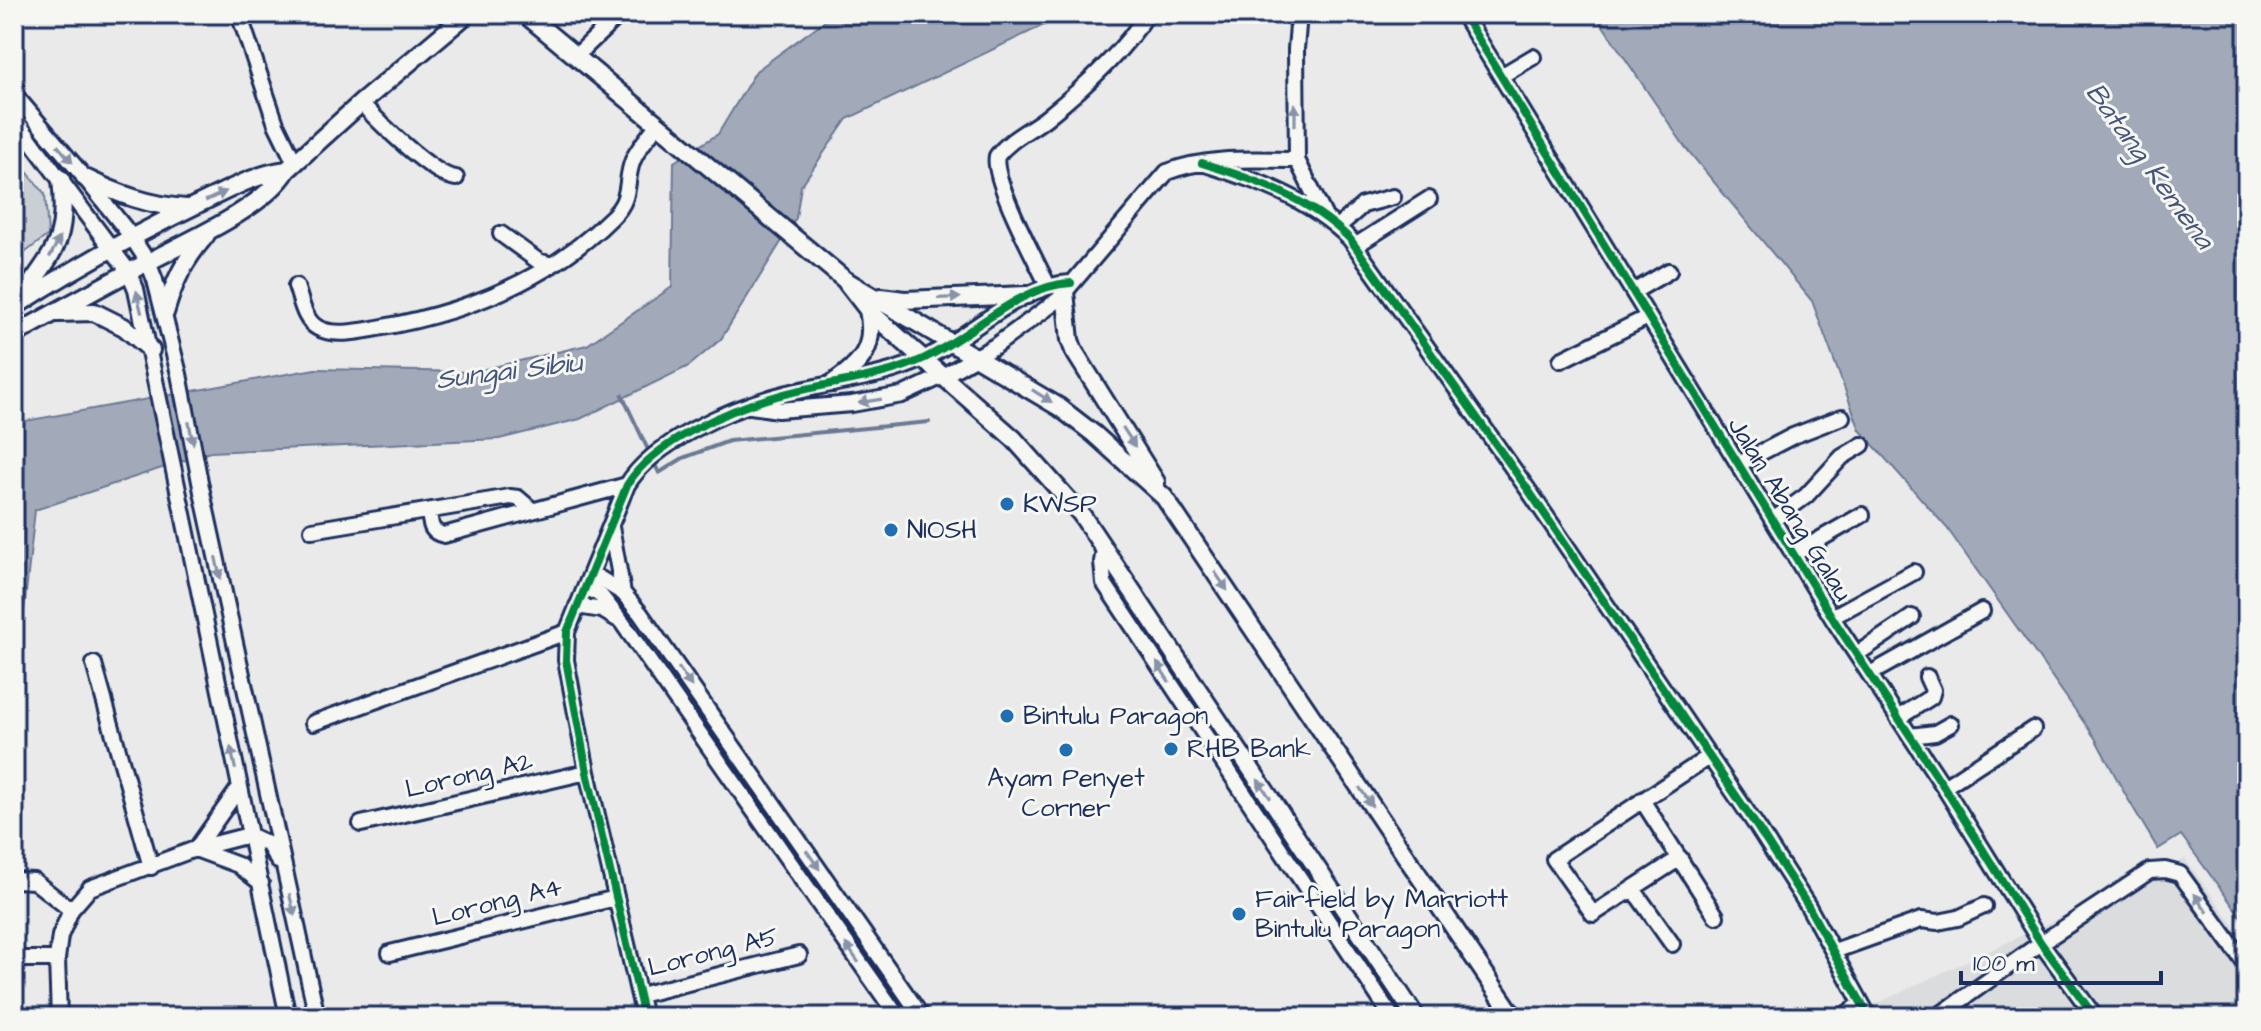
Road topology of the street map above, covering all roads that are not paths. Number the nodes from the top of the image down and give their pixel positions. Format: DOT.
graph roads {
  1 [pos="239,14"];
  2 [pos="467,14"];
  3 [pos="525,14"];
  4 [pos="620,14"];
  5 [pos="1147,14"];
  6 [pos="1299,14"];
  7 [pos="1463,14"];
  8 [pos="577,55"];
  9 [pos="1533,57"];
  10 [pos="1501,76"];
  11 [pos="14,94"];
  12 [pos="361,103"];
  13 [pos="14,118"];
  14 [pos="657,125"];
  15 [pos="1297,160"];
  16 [pos="1202,163"];
  17 [pos="291,166"];
  18 [pos="85,178"];
  19 [pos="456,178"];
  20 [pos="61,179"];
  21 [pos="1393,197"];
  22 [pos="1429,199"];
  23 [pos="189,209"];
  24 [pos="1324,215"];
  25 [pos="212,227"];
  26 [pos="1338,227"];
  27 [pos="501,234"];
  28 [pos="131,236"];
  29 [pos="1355,246"];
  30 [pos="111,247"];
  31 [pos="148,262"];
  32 [pos="552,265"];
  33 [pos="1669,271"];
  34 [pos="129,272"];
  35 [pos="296,286"];
  36 [pos="1048,286"];
  37 [pos="1068,287"];
  38 [pos="1633,292"];
  39 [pos="1027,295"];
  40 [pos="870,302"];
  41 [pos="15,306"];
  42 [pos="53,313"];
  43 [pos="165,313"];
  44 [pos="1648,317"];
  45 [pos="14,335"];
  46 [pos="950,344"];
  47 [pos="151,350"];
  48 [pos="925,358"];
  49 [pos="975,358"];
  50 [pos="1561,360"];
  51 [pos="943,376"];
  52 [pos="833,383"];
  53 [pos="750,406"];
  54 [pos="1842,417"];
  55 [pos="1862,445"];
  56 [pos="1739,464"];
  57 [pos="627,485"];
  58 [pos="1164,497"];
  59 [pos="492,501"];
  60 [pos="532,510"];
  61 [pos="429,512"];
  62 [pos="1862,515"];
  63 [pos="1773,520"];
  64 [pos="498,521"];
  65 [pos="611,527"];
  66 [pos="312,530"];
  67 [pos="1104,549"];
  68 [pos="1794,554"];
  69 [pos="1914,572"];
  70 [pos="588,579"];
  71 [pos="623,593"];
  72 [pos="577,606"];
  73 [pos="1982,611"];
  74 [pos="1832,617"];
  75 [pos="1912,617"];
  76 [pos="621,621"];
  77 [pos="567,632"];
  78 [pos="1857,654"];
  79 [pos="94,664"];
  80 [pos="1870,674"];
  81 [pos="1927,677"];
  82 [pos="1898,718"];
  83 [pos="313,723"];
  84 [pos="1951,724"];
  85 [pos="2033,729"];
  86 [pos="1910,736"];
  87 [pos="1710,756"];
  88 [pos="587,772"];
  89 [pos="1944,787"];
  90 [pos="239,788"];
  91 [pos="1642,800"];
  92 [pos="361,824"];
  93 [pos="249,835"];
  94 [pos="195,849"];
  95 [pos="1680,858"];
  96 [pos="151,867"];
  97 [pos="285,876"];
  98 [pos="14,880"];
  99 [pos="261,883"];
  100 [pos="1633,889"];
  101 [pos="616,898"];
  102 [pos="1984,906"];
  103 [pos="71,910"];
  104 [pos="1716,916"];
  105 [pos="2041,943"];
  106 [pos="1672,944"];
  107 [pos="1834,951"];
  108 [pos="390,953"];
  109 [pos="799,955"];
  110 [pos="14,959"];
  111 [pos="57,959"];
  112 [pos="2247,966"];
  113 [pos="640,995"];
  114 [pos="1861,1004"];
  115 [pos="59,1017"];
  116 [pos="288,1017"];
  117 [pos="317,1017"];
  118 [pos="644,1017"];
  119 [pos="898,1017"];
  120 [pos="922,1017"];
  121 [pos="1392,1017"];
  122 [pos="1416,1017"];
  123 [pos="1514,1017"];
  124 [pos="1842,1017"];
  125 [pos="1869,1017"];
  126 [pos="1937,1017"];
  127 [pos="2095,1017"];
  1 -- 17 [label="street"];
  2 -- 12 [label="main road"];
  3 -- 8 [label="main road"];
  4 -- 8 [label="street"];
  5 -- 36 [label="street"];
  15 -- 6 [label="street, one-way"];
  7 -- 10 [label="street, Jalan Abang Galau"];
  8 -- 14 [label="main road"];
  9 -- 10 [label="street"];
  10 -- 38 [label="street, Jalan Abang Galau"];
  11 -- 18 [label="street, one-way"];
  12 -- 17 [label="main road"];
  12 -- 19 [label="street"];
  13 -- 20 [label="street"];
  14 -- 32 [label="street"];
  14 -- 40 [label="main road"];
  15 -- 16 [label="street"];
  15 -- 24 [label="street"];
  16 -- 24 [label="street"];
  16 -- 37 [label="street"];
  23 -- 17 [label="main road, one-way"];
  17 -- 25 [label="main road"];
  18 -- 23 [label="main road"];
  18 -- 28 [label="street"];
  20 -- 30 [label="street"];
  41 -- 20 [label="main road, one-way"];
  21 -- 26 [label="street"];
  22 -- 29 [label="street"];
  23 -- 28 [label="main road"];
  24 -- 26 [label="street"];
  25 -- 31 [label="main road"];
  25 -- 43 [label="main road"];
  26 -- 29 [label="street"];
  27 -- 32 [label="street"];
  28 -- 30 [label="main road"];
  28 -- 31 [label="street"];
  29 -- 87 [label="street"];
  30 -- 34 [label="street"];
  30 -- 41 [label="main road"];
  31 -- 34 [label="main road"];
  31 -- 43 [label="street"];
  32 -- 35 [label="street"];
  33 -- 38 [label="street"];
  34 -- 42 [label="main road"];
  47 -- 34 [label="street, one-way"];
  36 -- 37 [label="street"];
  36 -- 39 [label="street"];
  37 -- 49 [label="street"];
  37 -- 58 [label="main road, one-way"];
  38 -- 44 [label="street, Jalan Abang Galau"];
  40 -- 39 [label="main road, one-way"];
  39 -- 46 [label="street"];
  40 -- 46 [label="main road"];
  40 -- 48 [label="main road"];
  40 -- 52 [label="main road"];
  42 -- 45 [label="main road"];
  42 -- 47 [label="main road"];
  43 -- 97 [label="street, one-way"];
  44 -- 50 [label="street"];
  44 -- 56 [label="street, Jalan Abang Galau"];
  46 -- 48 [label="street"];
  46 -- 49 [label="main road"];
  90 -- 47 [label="street, one-way"];
  48 -- 51 [label="main road"];
  48 -- 52 [label="street"];
  49 -- 51 [label="street"];
  49 -- 58 [label="main road, one-way"];
  51 -- 53 [label="street, one-way"];
  51 -- 67 [label="main road"];
  52 -- 53 [label="street"];
  53 -- 57 [label="street"];
  54 -- 56 [label="street"];
  55 -- 63 [label="street"];
  56 -- 63 [label="street, Jalan Abang Galau"];
  57 -- 60 [label="street"];
  57 -- 65 [label="street"];
  58 -- 123 [label="main road, one-way"];
  59 -- 60 [label="street"];
  59 -- 61 [label="street"];
  59 -- 64 [label="street"];
  60 -- 64 [label="street"];
  61 -- 64 [label="street"];
  61 -- 66 [label="street"];
  62 -- 68 [label="street"];
  63 -- 68 [label="street, Jalan Abang Galau"];
  65 -- 70 [label="street"];
  65 -- 71 [label="street"];
  121 -- 67 [label="street, one-way"];
  122 -- 67 [label="main road, one-way"];
  68 -- 74 [label="street, Jalan Abang Galau"];
  69 -- 74 [label="street"];
  70 -- 71 [label="street"];
  70 -- 72 [label="street"];
  70 -- 76 [label="street"];
  71 -- 120 [label="street, one-way"];
  72 -- 76 [label="street"];
  72 -- 77 [label="street"];
  73 -- 80 [label="street"];
  74 -- 78 [label="street, Jalan Abang Galau"];
  75 -- 78 [label="street"];
  119 -- 76 [label="street, one-way"];
  77 -- 83 [label="street"];
  77 -- 88 [label="street"];
  78 -- 80 [label="street, Jalan Abang Galau"];
  79 -- 96 [label="street"];
  80 -- 82 [label="street, Jalan Abang Galau"];
  81 -- 82 [label="street"];
  82 -- 86 [label="street, Jalan Abang Galau"];
  84 -- 86 [label="street"];
  85 -- 89 [label="street"];
  86 -- 89 [label="street, Jalan Abang Galau"];
  87 -- 91 [label="street"];
  87 -- 107 [label="street"];
  88 -- 92 [label="street, Lorong A2"];
  88 -- 101 [label="street"];
  89 -- 105 [label="street, Jalan Abang Galau"];
  90 -- 93 [label="street"];
  90 -- 94 [label="street"];
  91 -- 95 [label="street"];
  91 -- 100 [label="street"];
  93 -- 94 [label="street"];
  93 -- 97 [label="street"];
  93 -- 99 [label="street"];
  94 -- 96 [label="street"];
  94 -- 99 [label="street"];
  95 -- 100 [label="street"];
  95 -- 104 [label="street"];
  96 -- 103 [label="street"];
  97 -- 117 [label="street, one-way"];
  98 -- 103 [label="street"];
  99 -- 116 [label="street"];
  100 -- 106 [label="street"];
  101 -- 108 [label="street, Lorong A4"];
  101 -- 113 [label="street"];
  102 -- 107 [label="street"];
  103 -- 111 [label="street"];
  112 -- 105 [label="street, one-way"];
  105 -- 126 [label="street"];
  105 -- 127 [label="street, Jalan Abang Galau"];
  107 -- 114 [label="street"];
  109 -- 113 [label="street, Lorong A5"];
  110 -- 111 [label="street"];
  111 -- 115 [label="street"];
  113 -- 118 [label="street"];
  114 -- 124 [label="street"];
  114 -- 125 [label="street"];
}
